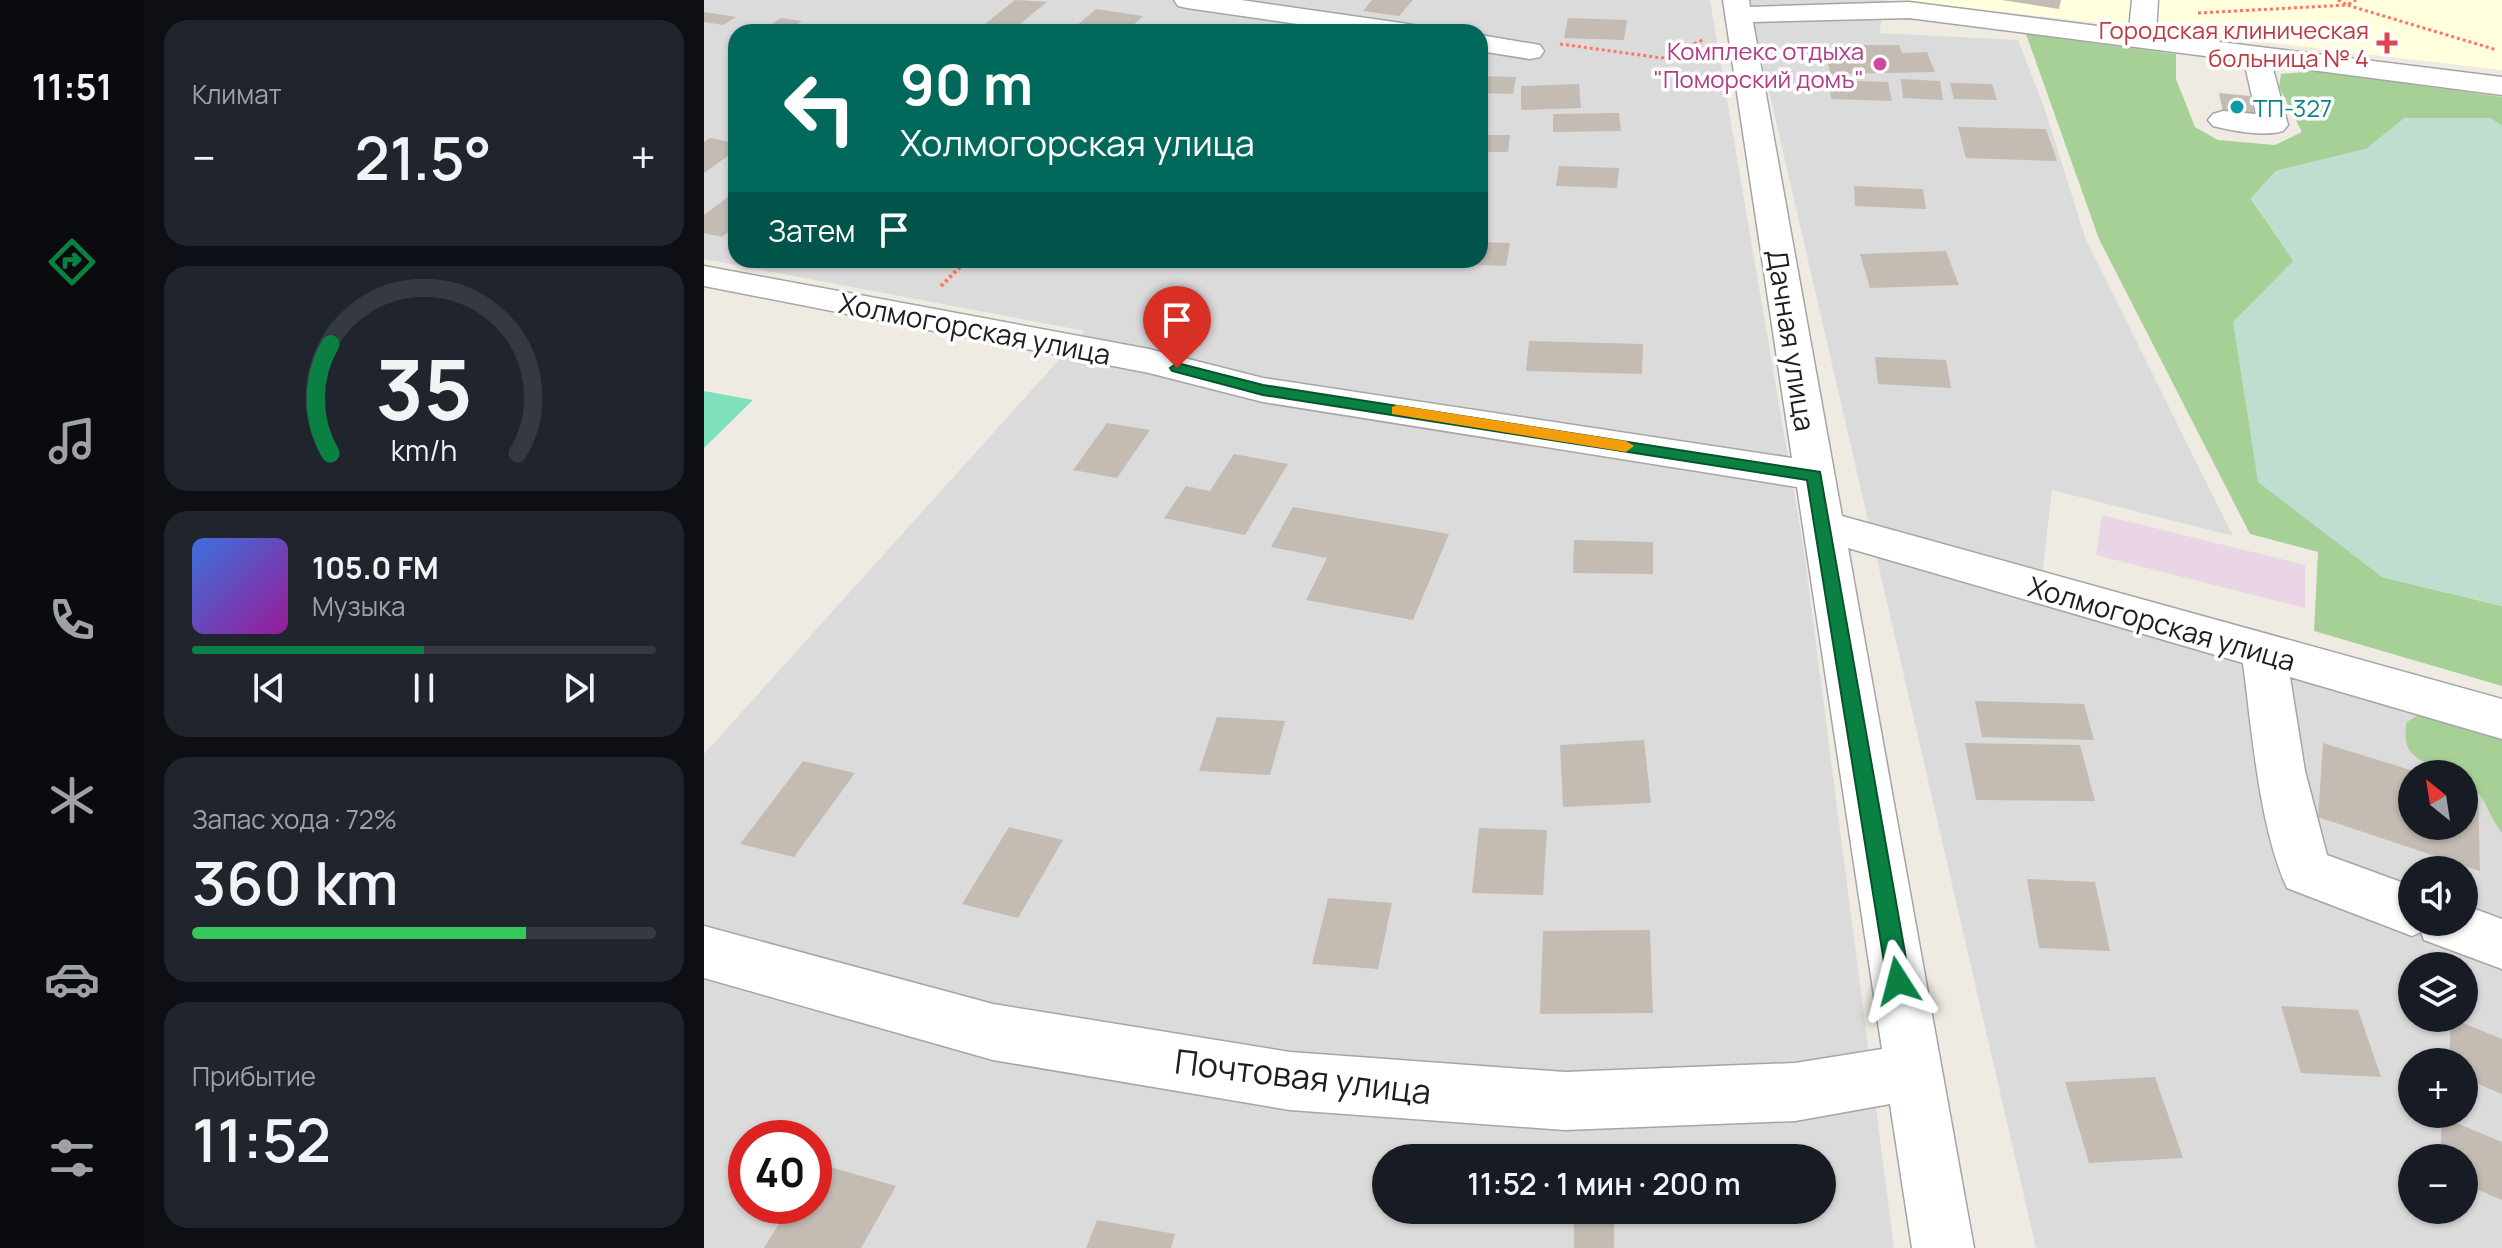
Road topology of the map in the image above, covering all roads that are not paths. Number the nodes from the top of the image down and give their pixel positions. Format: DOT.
graph roads {
  1 [pos="1187,0"];
  2 [pos="1910,5"];
  3 [pos="1738,8"];
  4 [pos="2074,15"];
  5 [pos="2143,19"];
  6 [pos="1353,24"];
  7 [pos="1488,44"];
  8 [pos="1543,47"];
  9 [pos="2256,55"];
  10 [pos="2502,86"];
  11 [pos="2223,120"];
  12 [pos="704,276"];
  13 [pos="1815,476"];
  14 [pos="1823,526"];
  15 [pos="2264,652"];
  16 [pos="2502,719"];
  17 [pos="2398,906"];
  18 [pos="2478,935"];
  19 [pos="2502,944"];
  20 [pos="704,952"];
  21 [pos="1913,1072"];
  22 [pos="1943,1248"];
  1 -- 6 [label="street"];
  2 -- 3 [label="street"];
  2 -- 4 [label="street"];
  3 -- 13 [label="street, Дачная улица"];
  4 -- 5 [label="street"];
  5 -- 9 [label="street"];
  7 -- 8 [label="street"];
  9 -- 10 [label="street"];
  9 -- 11 [label="street"];
  12 -- 13 [label="street, Холмогорская улица"];
  13 -- 14 [label="street, Дачная улица"];
  14 -- 15 [label="street, Холмогорская улица"];
  14 -- 21 [label="street, Дачная улица"];
  15 -- 16 [label="street, Холмогорская улица"];
  15 -- 17 [label="street"];
  18 -- 19 [label="street"];
  20 -- 21 [label="street, Почтовая улица"];
  21 -- 22 [label="street, Дачная улица"];
}
